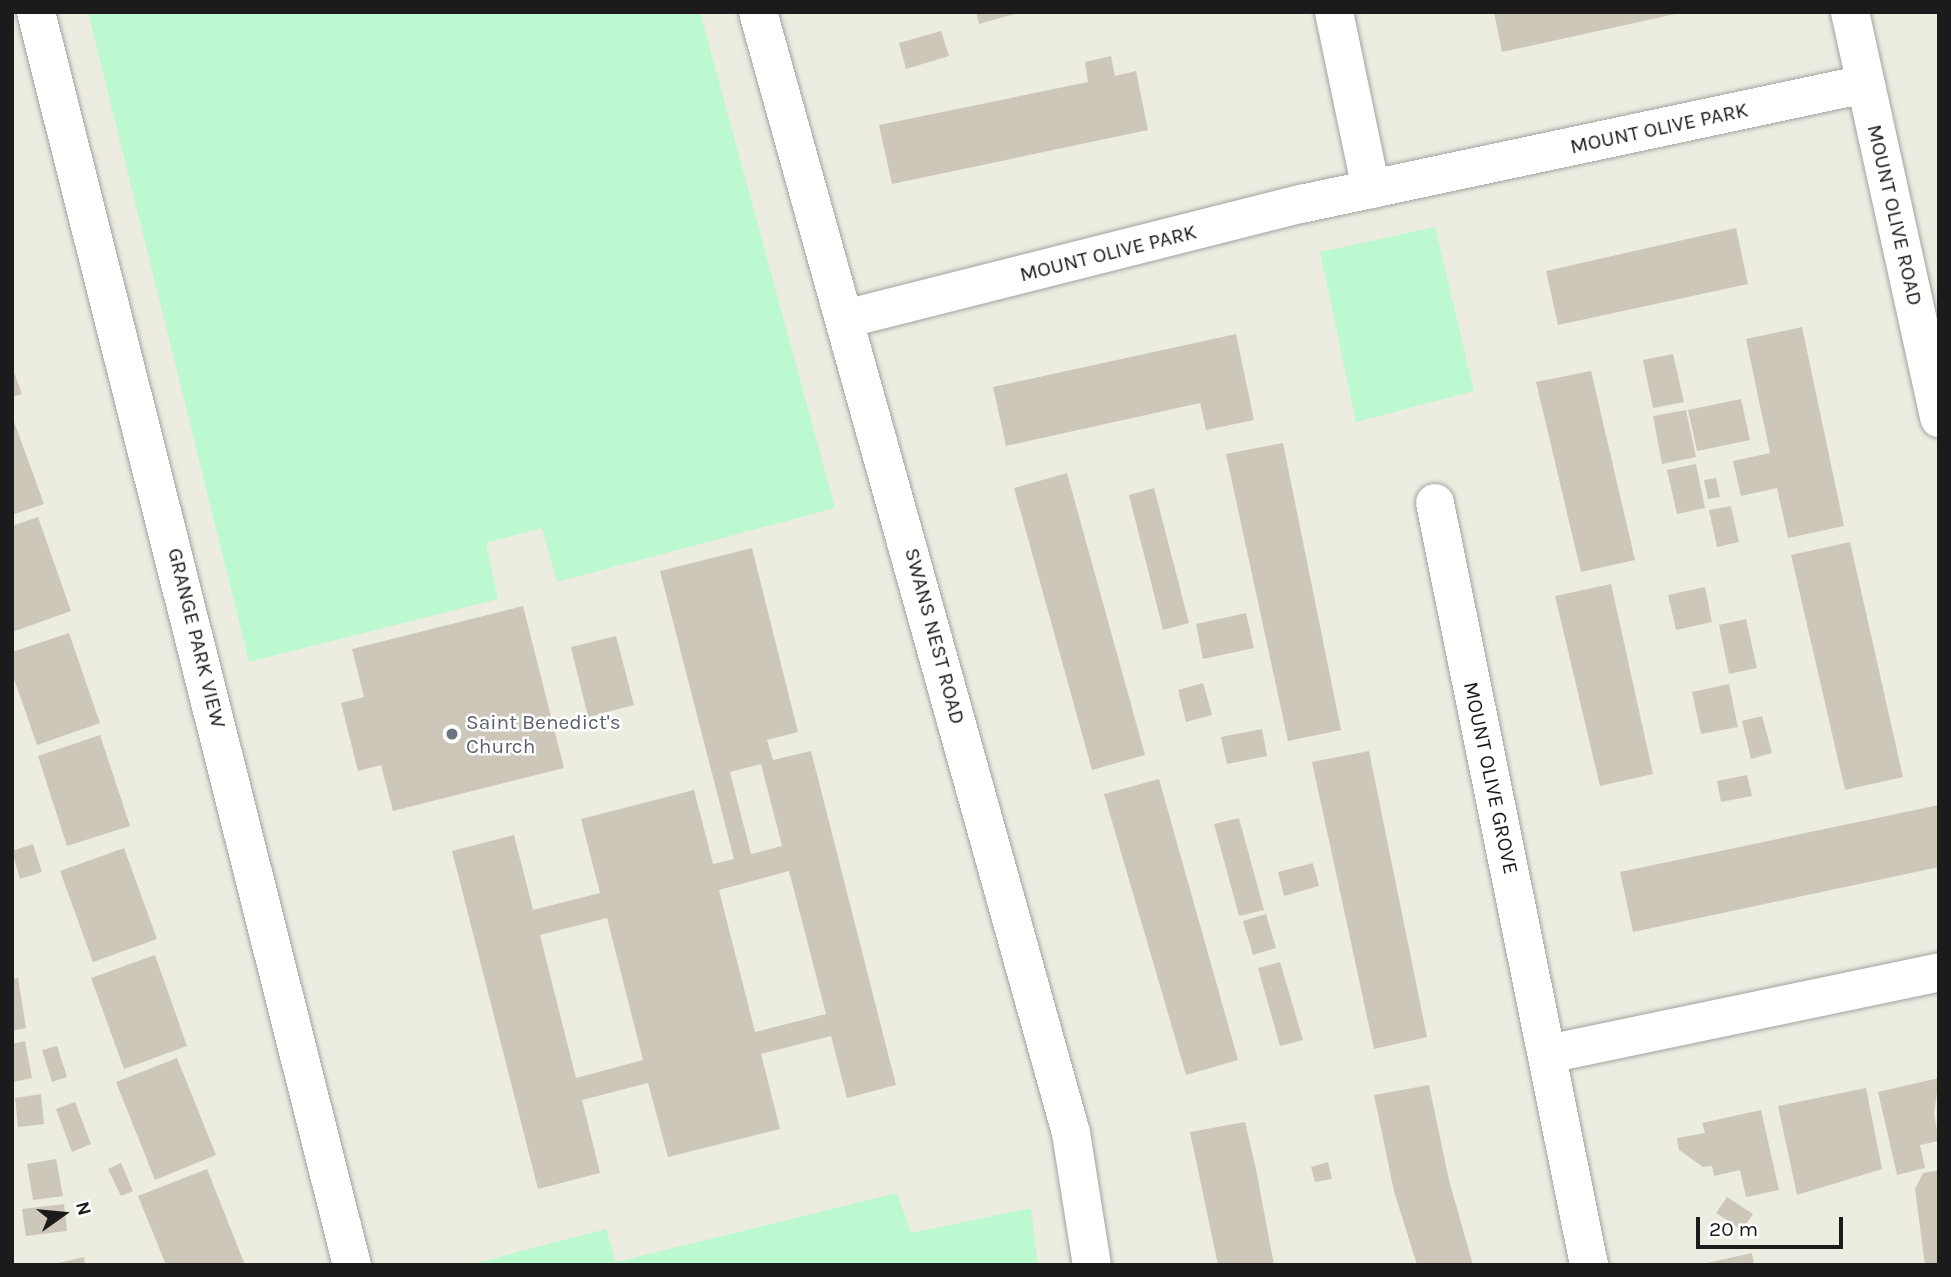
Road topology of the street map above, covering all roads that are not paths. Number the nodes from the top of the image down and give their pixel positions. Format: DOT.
graph roads {
  1 [pos="36,12"];
  2 [pos="758,12"];
  3 [pos="1334,12"];
  4 [pos="1850,12"];
  5 [pos="1865,84"];
  6 [pos="1371,189"];
  7 [pos="845,319"];
  8 [pos="1939,418"];
  9 [pos="1435,503"];
  10 [pos="1939,972"];
  11 [pos="1548,1054"];
  12 [pos="352,1265"];
  13 [pos="1092,1265"];
  14 [pos="1589,1265"];
  1 -- 12 [label="street, GRANGE PARK VIEW"];
  2 -- 7 [label="street, SWANS NEST ROAD"];
  3 -- 6 [label="street"];
  4 -- 5 [label="street, MOUNT OLIVE ROAD"];
  5 -- 6 [label="street, MOUNT OLIVE PARK"];
  5 -- 8 [label="street, MOUNT OLIVE ROAD"];
  6 -- 7 [label="street, MOUNT OLIVE PARK"];
  7 -- 13 [label="street, SWANS NEST ROAD"];
  9 -- 11 [label="street, MOUNT OLIVE GROVE"];
  10 -- 11 [label="street"];
  11 -- 14 [label="street, MOUNT OLIVE GROVE"];
}
